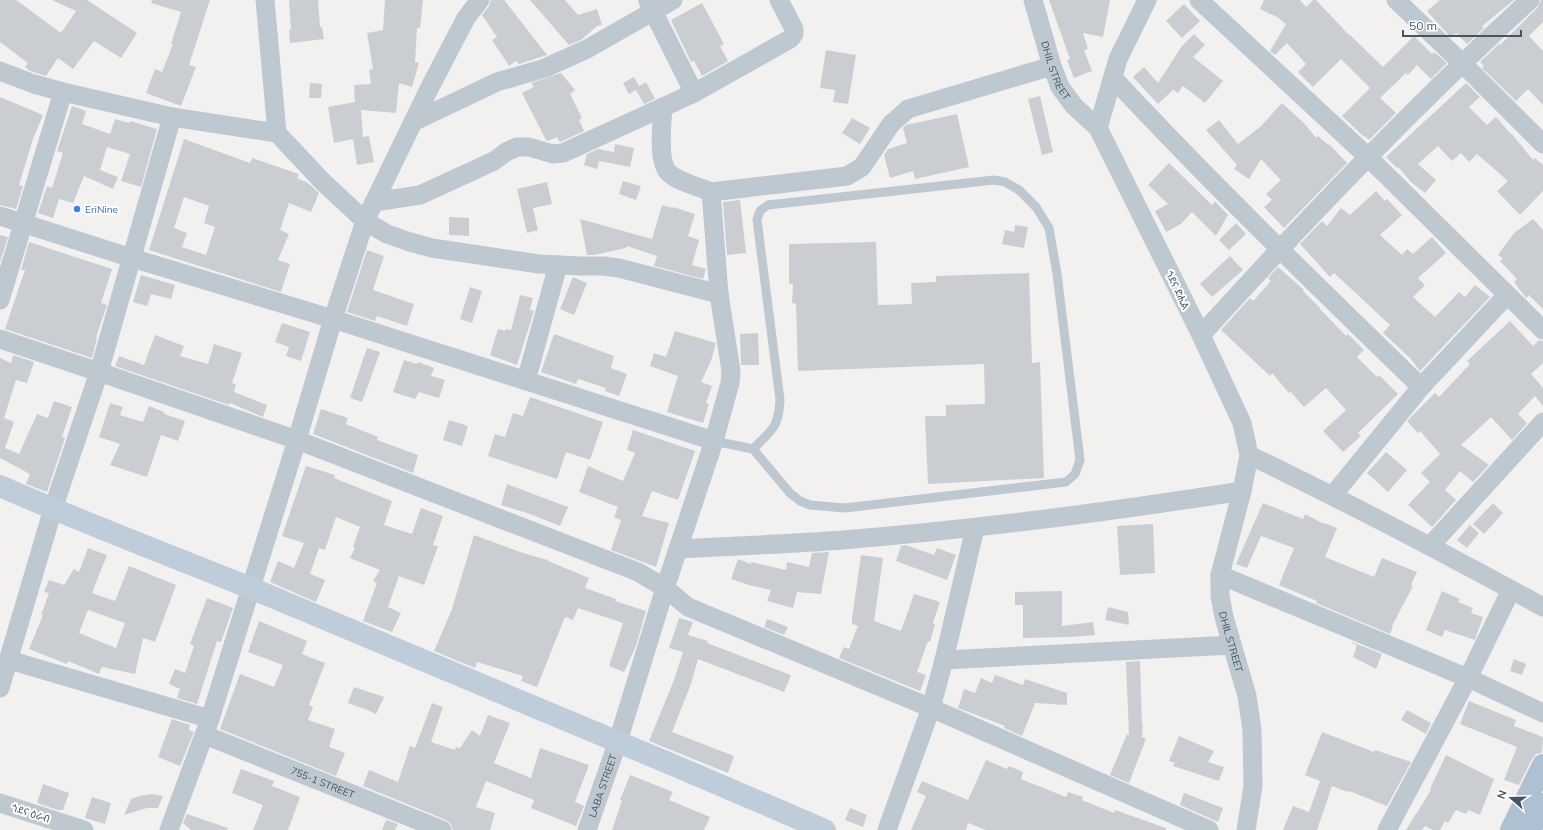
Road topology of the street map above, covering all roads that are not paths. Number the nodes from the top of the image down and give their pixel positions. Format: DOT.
graph roads {
  1 [pos="265,0"];
  2 [pos="480,0"];
  3 [pos="673,0"];
  4 [pos="779,0"];
  5 [pos="1033,0"];
  6 [pos="1147,0"];
  7 [pos="1200,0"];
  8 [pos="1396,0"];
  9 [pos="1530,0"];
  10 [pos="650,6"];
  11 [pos="1462,63"];
  12 [pos="1052,66"];
  13 [pos="0,71"];
  14 [pos="1113,78"];
  15 [pos="63,92"];
  16 [pos="694,93"];
  17 [pos="663,108"];
  18 [pos="172,117"];
  19 [pos="415,121"];
  20 [pos="1098,128"];
  21 [pos="277,133"];
  22 [pos="1543,144"];
  23 [pos="1368,157"];
  24 [pos="711,192"];
  25 [pos="374,202"];
  26 [pos="0,216"];
  27 [pos="365,221"];
  28 [pos="24,224"];
  29 [pos="1279,249"];
  30 [pos="132,258"];
  31 [pos="558,265"];
  32 [pos="719,294"];
  33 [pos="1507,295"];
  34 [pos="0,300"];
  35 [pos="333,319"];
  36 [pos="1543,330"];
  37 [pos="1201,336"];
  38 [pos="0,339"];
  39 [pos="99,372"];
  40 [pos="526,381"];
  41 [pos="1421,387"];
  42 [pos="1543,422"];
  43 [pos="297,440"];
  44 [pos="714,442"];
  45 [pos="753,449"];
  46 [pos="1249,455"];
  47 [pos="0,486"];
  48 [pos="1242,491"];
  49 [pos="1333,495"];
  50 [pos="53,509"];
  51 [pos="975,528"];
  52 [pos="1430,546"];
  53 [pos="678,549"];
  54 [pos="1220,575"];
  55 [pos="250,588"];
  56 [pos="665,588"];
  57 [pos="1511,590"];
  58 [pos="1543,607"];
  59 [pos="1232,645"];
  60 [pos="9,660"];
  61 [pos="944,660"];
  62 [pos="1468,678"];
  63 [pos="0,688"];
  64 [pos="931,708"];
  65 [pos="1543,713"];
  66 [pos="207,727"];
  67 [pos="618,741"];
  68 [pos="1543,765"];
  69 [pos="0,802"];
  70 [pos="1543,804"];
  71 [pos="84,830"];
  72 [pos="169,830"];
  73 [pos="442,830"];
  74 [pos="586,830"];
  75 [pos="824,830"];
  76 [pos="888,830"];
  77 [pos="1209,830"];
  78 [pos="1246,830"];
  79 [pos="1387,830"];
  80 [pos="1511,830"];
  81 [pos="1530,830"];
  1 -- 21 [label="street"];
  2 -- 19 [label="street"];
  3 -- 10 [label="street"];
  4 -- 16 [label="street"];
  5 -- 12 [label="street, DHIL STREET"];
  6 -- 14 [label="street"];
  7 -- 23 [label="street"];
  8 -- 11 [label="street"];
  9 -- 11 [label="street"];
  10 -- 16 [label="street"];
  10 -- 19 [label="street"];
  11 -- 22 [label="street"];
  11 -- 23 [label="street"];
  12 -- 20 [label="street, DHIL STREET"];
  12 -- 24 [label="street"];
  13 -- 15 [label="street"];
  14 -- 20 [label="street"];
  14 -- 29 [label="street"];
  15 -- 18 [label="street"];
  15 -- 28 [label="street"];
  16 -- 17 [label="street"];
  17 -- 24 [label="street"];
  17 -- 25 [label="street"];
  18 -- 21 [label="street"];
  18 -- 30 [label="street"];
  19 -- 25 [label="street"];
  20 -- 37 [label="street, ጎደና ድሒል"];
  21 -- 27 [label="street"];
  23 -- 29 [label="street"];
  23 -- 33 [label="street"];
  24 -- 32 [label="street, LABA STREET"];
  25 -- 27 [label="street"];
  26 -- 28 [label="street"];
  27 -- 31 [label="street"];
  27 -- 35 [label="street"];
  28 -- 30 [label="street"];
  28 -- 34 [label="street"];
  29 -- 37 [label="street"];
  29 -- 41 [label="street"];
  30 -- 35 [label="street"];
  30 -- 39 [label="street"];
  31 -- 32 [label="street"];
  31 -- 40 [label="street"];
  32 -- 44 [label="street, LABA STREET"];
  33 -- 36 [label="street"];
  33 -- 41 [label="street"];
  35 -- 40 [label="street"];
  35 -- 43 [label="street"];
  37 -- 46 [label="street, ጎደና ድሒል"];
  38 -- 39 [label="street"];
  39 -- 43 [label="street"];
  39 -- 50 [label="street"];
  40 -- 44 [label="street"];
  41 -- 49 [label="street"];
  42 -- 52 [label="street"];
  43 -- 55 [label="street"];
  43 -- 56 [label="street"];
  44 -- 45 [label="lane"];
  44 -- 53 [label="street, LABA STREET"];
  45 -- 45 [label="lane"];
  46 -- 48 [label="street, DHIL STREET"];
  46 -- 49 [label="street"];
  47 -- 50 [label="street"];
  48 -- 51 [label="street"];
  48 -- 54 [label="street, DHIL STREET"];
  49 -- 52 [label="street"];
  50 -- 55 [label="street"];
  50 -- 60 [label="street"];
  51 -- 53 [label="street"];
  51 -- 61 [label="street"];
  52 -- 57 [label="street"];
  53 -- 56 [label="street, LABA STREET"];
  54 -- 59 [label="street, DHIL STREET"];
  54 -- 62 [label="street"];
  55 -- 66 [label="street"];
  55 -- 67 [label="street"];
  56 -- 64 [label="street"];
  56 -- 67 [label="street, LABA STREET"];
  57 -- 58 [label="street"];
  57 -- 62 [label="street"];
  59 -- 61 [label="street"];
  59 -- 78 [label="street, DHIL STREET"];
  60 -- 63 [label="street"];
  60 -- 66 [label="street, 755-1 STREET"];
  61 -- 64 [label="street"];
  62 -- 65 [label="street"];
  62 -- 79 [label="street"];
  64 -- 76 [label="street"];
  64 -- 77 [label="street"];
  66 -- 72 [label="street"];
  66 -- 73 [label="street, 755-1 STREET"];
  67 -- 74 [label="street, LABA STREET"];
  67 -- 75 [label="street"];
  68 -- 80 [label="main road"];
  69 -- 71 [label="street, ጎደና ዕራብ"];
  70 -- 81 [label="main road"];
}
